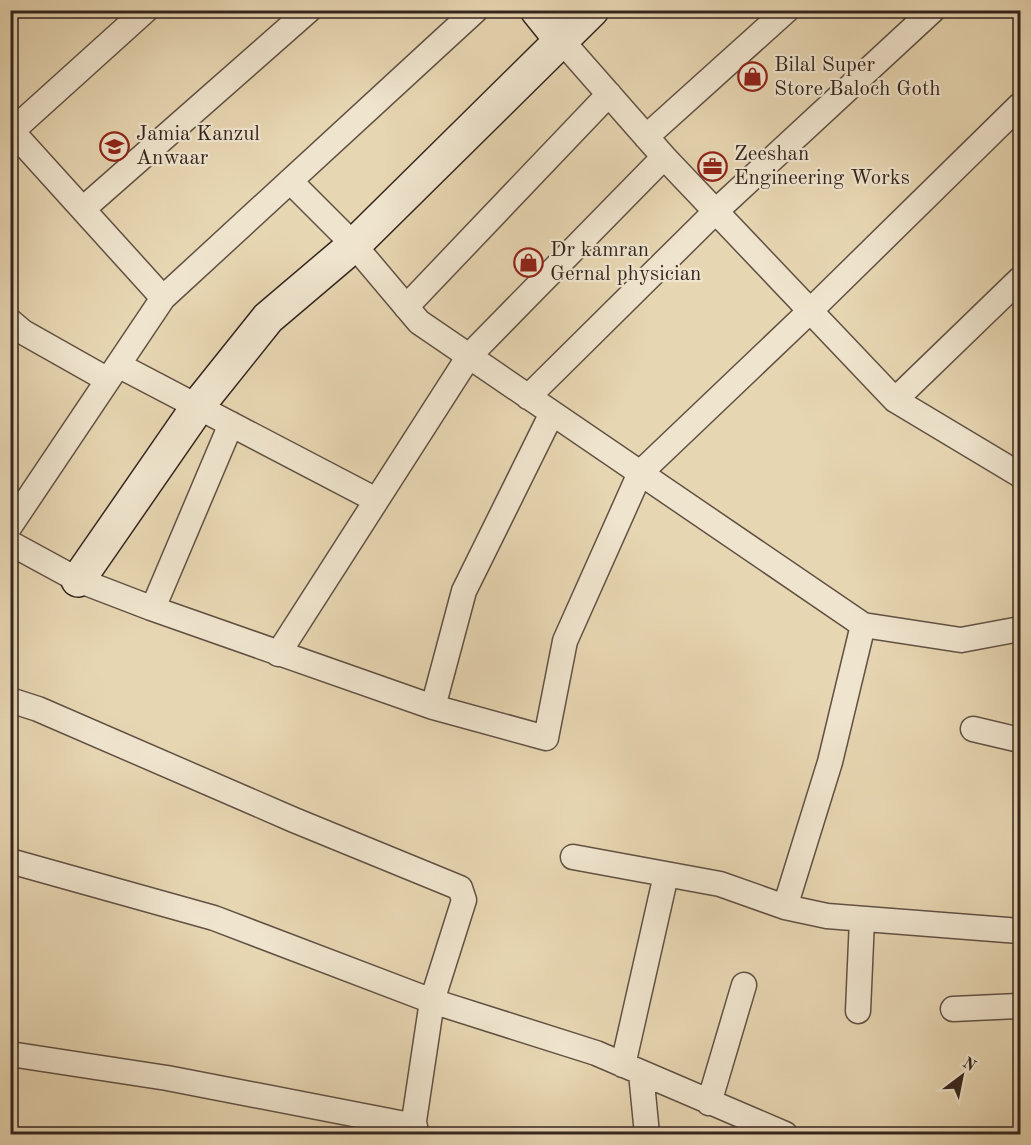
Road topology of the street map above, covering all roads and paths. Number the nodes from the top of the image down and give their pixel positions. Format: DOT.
graph roads {
  1 [pos="146,10"];
  2 [pos="309,10"];
  3 [pos="476,10"];
  4 [pos="537,10"];
  5 [pos="592,10"];
  6 [pos="787,10"];
  7 [pos="933,10"];
  8 [pos="562,40"];
  9 [pos="609,94"];
  10 [pos="1020,105"];
  11 [pos="11,130"];
  12 [pos="646,137"];
  13 [pos="664,157"];
  14 [pos="290,181"];
  15 [pos="83,209"];
  16 [pos="716,212"];
  17 [pos="354,245"];
  18 [pos="1020,279"];
  19 [pos="163,298"];
  20 [pos="406,307"];
  21 [pos="810,311"];
  22 [pos="10,321"];
  23 [pos="469,356"];
  24 [pos="113,373"];
  25 [pos="528,397"];
  26 [pos="895,400"];
  27 [pos="198,407"];
  28 [pos="552,413"];
  29 [pos="231,424"];
  30 [pos="640,473"];
  31 [pos="1020,475"];
  32 [pos="376,500"];
  33 [pos="10,526"];
  34 [pos="10,543"];
  35 [pos="78,580"];
  36 [pos="151,608"];
  37 [pos="863,625"];
  38 [pos="1020,629"];
  39 [pos="278,654"];
  40 [pos="10,700"];
  41 [pos="433,707"];
  42 [pos="973,729"];
  43 [pos="1020,740"];
  44 [pos="573,857"];
  45 [pos="10,861"];
  46 [pos="666,875"];
  47 [pos="785,908"];
  48 [pos="862,919"];
  49 [pos="1020,931"];
  50 [pos="744,985"];
  51 [pos="432,1001"];
  52 [pos="1020,1006"];
  53 [pos="953,1009"];
  54 [pos="858,1011"];
  55 [pos="10,1054"];
  56 [pos="632,1069"];
  57 [pos="709,1103"];
  58 [pos="413,1130"];
  59 [pos="647,1134"];
  60 [pos="785,1134"];
  1 -- 11 [label="street"];
  2 -- 15 [label="street"];
  3 -- 14 [label="street"];
  4 -- 8 [label="street"];
  5 -- 8 [label="street"];
  6 -- 12 [label="street"];
  7 -- 16 [label="street"];
  8 -- 9 [label="street"];
  8 -- 17 [label="street"];
  9 -- 12 [label="street"];
  9 -- 20 [label="street"];
  10 -- 21 [label="street"];
  11 -- 15 [label="street"];
  12 -- 13 [label="street"];
  13 -- 16 [label="street"];
  13 -- 23 [label="street"];
  14 -- 17 [label="street"];
  14 -- 19 [label="street"];
  15 -- 19 [label="street"];
  16 -- 21 [label="street"];
  16 -- 25 [label="street"];
  17 -- 20 [label="street"];
  17 -- 27 [label="street"];
  18 -- 26 [label="street"];
  19 -- 24 [label="street"];
  20 -- 23 [label="street"];
  21 -- 26 [label="street"];
  21 -- 30 [label="street"];
  22 -- 24 [label="street"];
  23 -- 25 [label="street"];
  23 -- 32 [label="street"];
  24 -- 27 [label="street"];
  24 -- 33 [label="street"];
  25 -- 28 [label="street"];
  26 -- 31 [label="street"];
  27 -- 29 [label="street"];
  27 -- 35 [label="street"];
  28 -- 30 [label="street"];
  28 -- 41 [label="street"];
  29 -- 32 [label="street"];
  29 -- 36 [label="street"];
  30 -- 37 [label="street"];
  30 -- 41 [label="street"];
  32 -- 39 [label="street"];
  34 -- 35 [label="street"];
  35 -- 36 [label="street"];
  36 -- 39 [label="street"];
  37 -- 38 [label="street"];
  37 -- 47 [label="street"];
  39 -- 41 [label="street"];
  40 -- 51 [label="street"];
  42 -- 43 [label="street"];
  44 -- 46 [label="street"];
  45 -- 51 [label="street"];
  46 -- 47 [label="street"];
  46 -- 56 [label="street"];
  47 -- 48 [label="street"];
  48 -- 49 [label="street"];
  48 -- 54 [label="street"];
  50 -- 57 [label="street"];
  51 -- 56 [label="street"];
  51 -- 58 [label="street"];
  52 -- 53 [label="street"];
  55 -- 58 [label="street"];
  56 -- 57 [label="street"];
  56 -- 59 [label="street"];
  57 -- 60 [label="street"];
}
